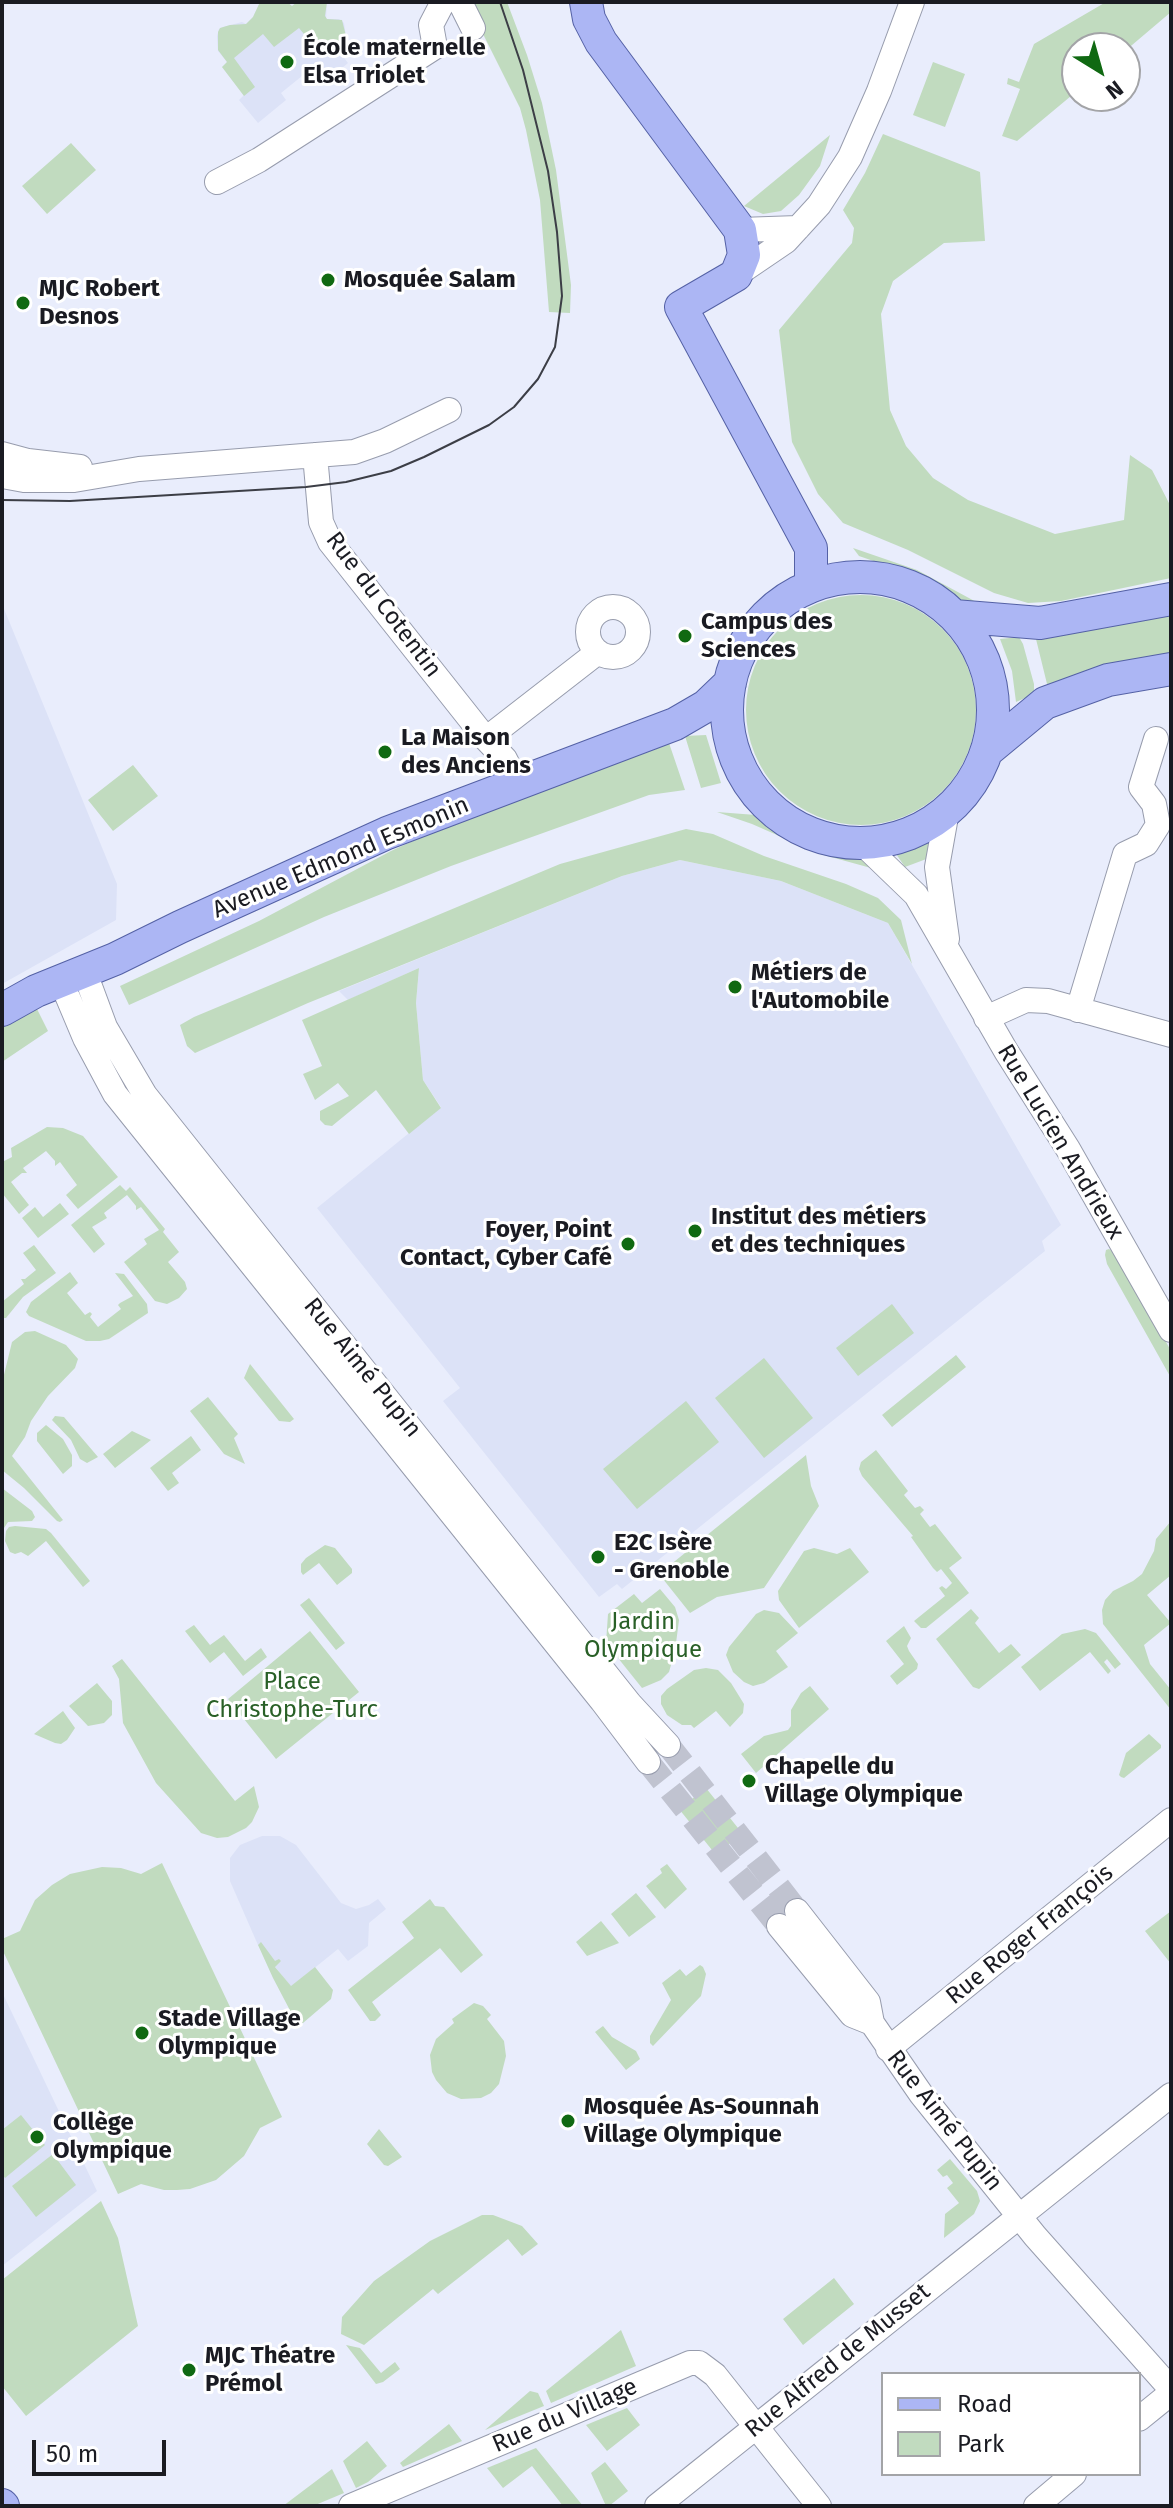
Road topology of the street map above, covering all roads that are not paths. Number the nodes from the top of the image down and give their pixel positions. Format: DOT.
graph roads {
  1 [pos="443,2"];
  2 [pos="460,2"];
  3 [pos="586,2"];
  4 [pos="912,2"];
  5 [pos="473,28"];
  6 [pos="217,182"];
  7 [pos="798,228"];
  8 [pos="740,230"];
  9 [pos="736,275"];
  10 [pos="690,303"];
  11 [pos="449,410"];
  12 [pos="2,454"];
  13 [pos="315,455"];
  14 [pos="139,469"];
  15 [pos="2,476"];
  16 [pos="861,578"];
  17 [pos="811,586"];
  18 [pos="1171,599"];
  19 [pos="954,616"];
  20 [pos="598,652"];
  21 [pos="1171,669"];
  22 [pos="730,683"];
  23 [pos="686,718"];
  24 [pos="729,734"];
  25 [pos="486,739"];
  26 [pos="1156,739"];
  27 [pos="987,751"];
  28 [pos="518,785"];
  29 [pos="947,811"];
  30 [pos="1165,827"];
  31 [pos="862,843"];
  32 [pos="949,953"];
  33 [pos="73,977"];
  34 [pos="2,1010"];
  35 [pos="1078,1010"];
  36 [pos="986,1018"];
  37 [pos="1171,1035"];
  38 [pos="1171,1330"];
  39 [pos="668,1745"];
  40 [pos="648,1762"];
  41 [pos="1171,1820"];
  42 [pos="788,1918"];
  43 [pos="888,2049"];
  44 [pos="1171,2095"];
  45 [pos="1019,2217"];
  46 [pos="1171,2391"];
  47 [pos="1141,2417"];
  48 [pos="756,2426"];
  49 [pos="1072,2476"];
  50 [pos="351,2506"];
  51 [pos="657,2506"];
  52 [pos="819,2506"];
  53 [pos="1036,2506"];
  1 -- 6 [label="street"];
  2 -- 5 [label="street"];
  3 -- 8 [label="main road"];
  4 -- 7 [label="street"];
  7 -- 8 [label="street"];
  7 -- 9 [label="street"];
  8 -- 9 [label="main road"];
  9 -- 10 [label="main road"];
  10 -- 16 [label="main road"];
  10 -- 17 [label="main road"];
  11 -- 13 [label="street"];
  12 -- 14 [label="street"];
  13 -- 14 [label="street"];
  13 -- 25 [label="street, Rue du Cotentin"];
  14 -- 15 [label="street"];
  16 -- 17 [label="main road"];
  16 -- 19 [label="main road"];
  17 -- 22 [label="main road"];
  18 -- 19 [label="main road"];
  19 -- 27 [label="main road"];
  20 -- 25 [label="street"];
  21 -- 27 [label="main road"];
  22 -- 23 [label="main road, Avenue Edmond Esmonin"];
  22 -- 24 [label="main road"];
  23 -- 24 [label="main road"];
  23 -- 28 [label="main road, Avenue Edmond Esmonin"];
  24 -- 31 [label="main road"];
  25 -- 28 [label="street, Rue du Cotentin"];
  26 -- 30 [label="street"];
  27 -- 29 [label="main road"];
  28 -- 33 [label="main road, Avenue Edmond Esmonin"];
  29 -- 31 [label="main road"];
  29 -- 32 [label="street, Rue Lucien Andrieux"];
  30 -- 35 [label="street"];
  31 -- 32 [label="street, Rue Lucien Andrieux"];
  32 -- 36 [label="street, Rue Lucien Andrieux"];
  33 -- 34 [label="main road, Avenue Edmond Esmonin"];
  33 -- 39 [label="street, Rue Aimé Pupin"];
  33 -- 40 [label="street, Rue Aimé Pupin"];
  35 -- 36 [label="street"];
  35 -- 37 [label="street"];
  36 -- 38 [label="street, Rue Lucien Andrieux"];
  41 -- 43 [label="street, Rue Roger François"];
  42 -- 43 [label="street, Rue Aimé Pupin"];
  43 -- 45 [label="street, Rue Aimé Pupin"];
  44 -- 45 [label="street, Rue Alfred de Musset"];
  45 -- 46 [label="street, Rue Aimé Pupin"];
  45 -- 48 [label="street, Rue Alfred de Musset"];
  46 -- 47 [label="street"];
  48 -- 50 [label="street, Rue du Village"];
  48 -- 51 [label="street, Rue Alfred de Musset"];
  48 -- 52 [label="street, Rue du Village"];
  49 -- 53 [label="street"];
}
